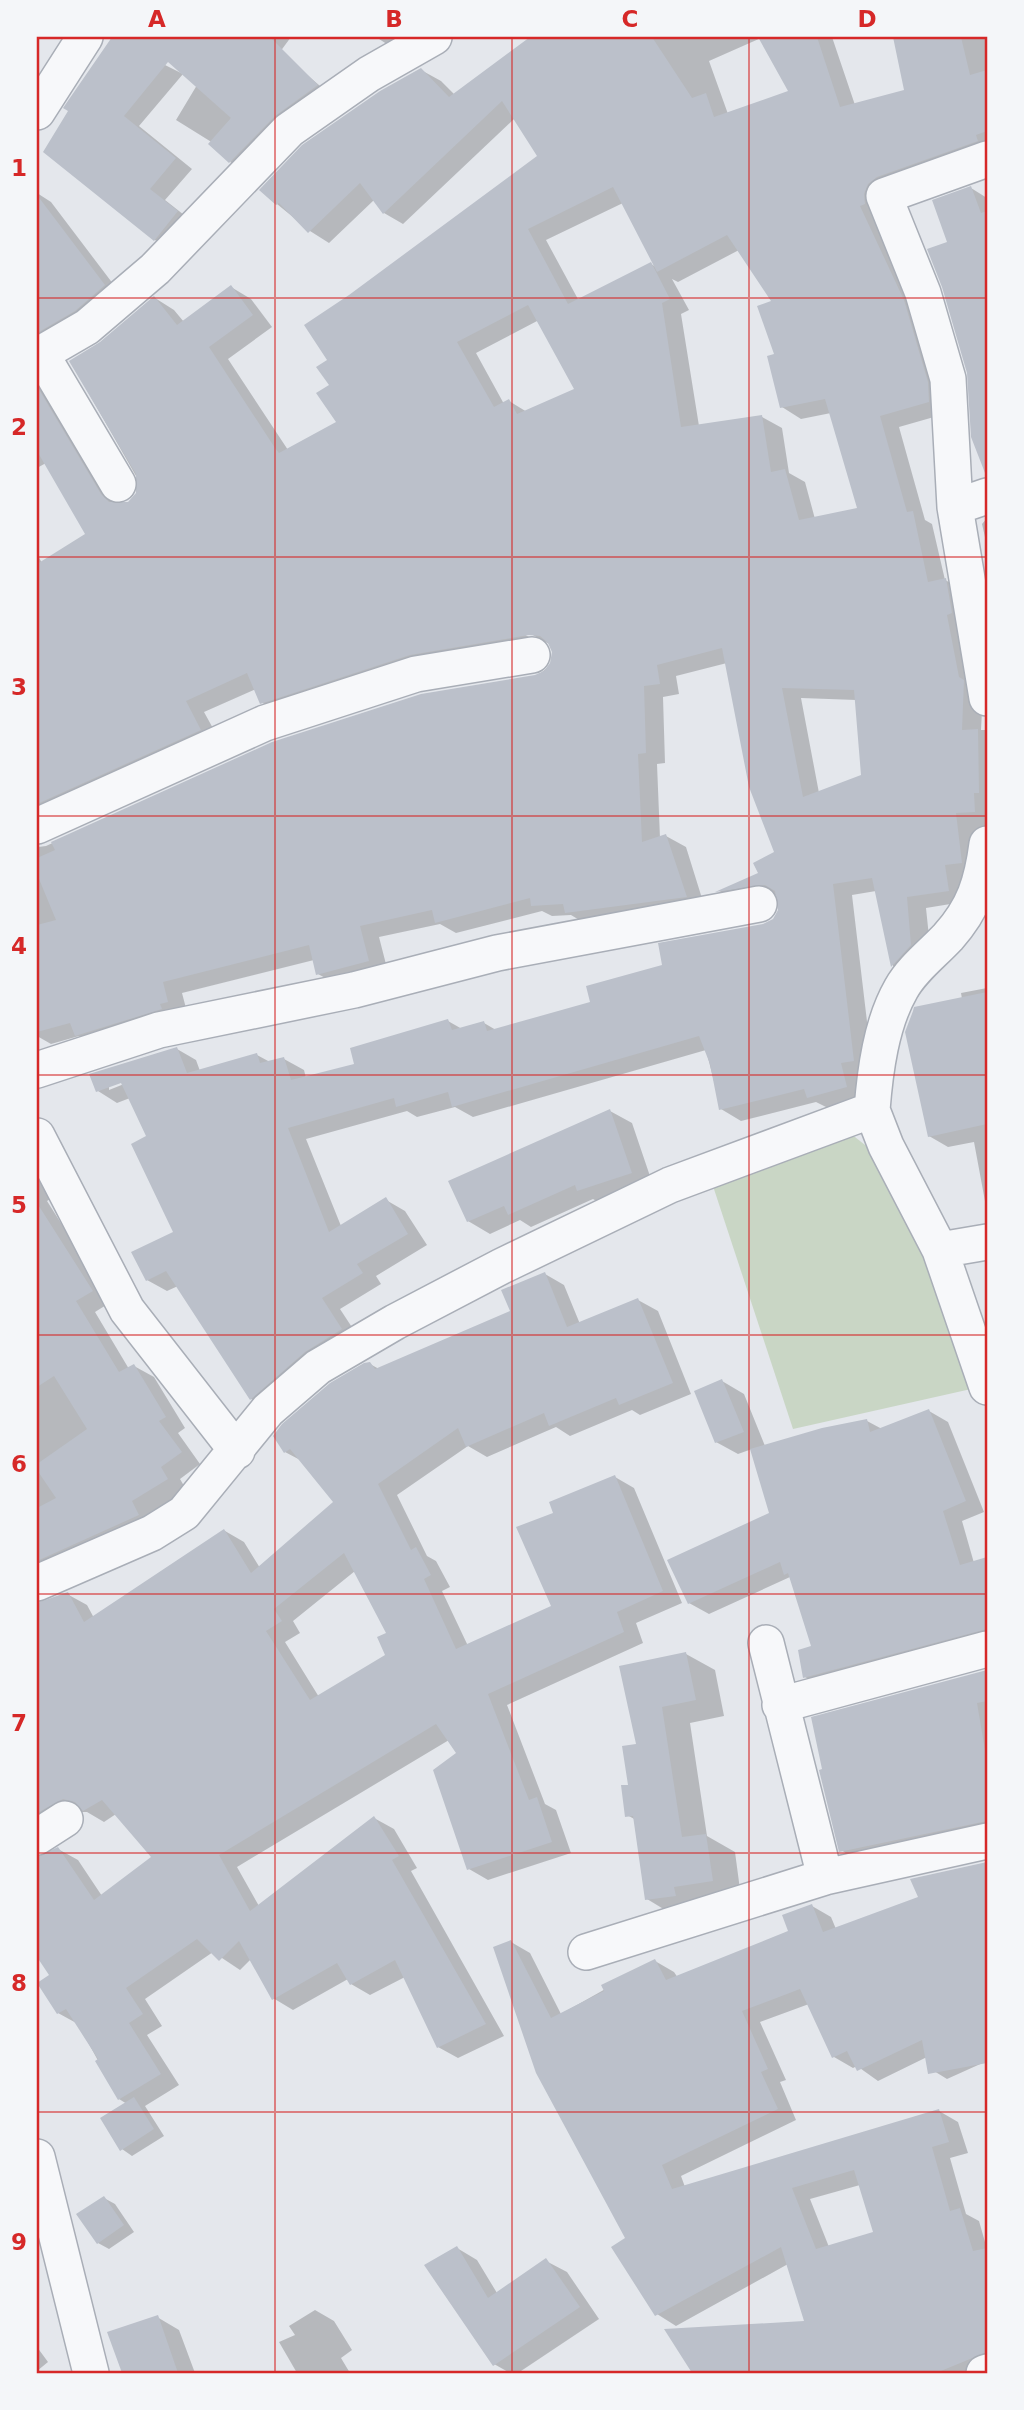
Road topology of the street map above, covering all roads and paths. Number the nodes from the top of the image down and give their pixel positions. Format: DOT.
graph roads {
  1 [pos="85,37"];
  2 [pos="434,37"];
  3 [pos="37,112"];
  4 [pos="987,159"];
  5 [pos="39,355"];
  6 [pos="118,484"];
  7 [pos="971,502"];
  8 [pos="532,655"];
  9 [pos="987,698"];
  10 [pos="37,826"];
  11 [pos="987,844"];
  12 [pos="758,904"];
  13 [pos="37,1070"];
  14 [pos="872,1110"];
  15 [pos="37,1136"];
  16 [pos="987,1242"];
  17 [pos="940,1250"];
  18 [pos="987,1387"];
  19 [pos="237,1451"];
  20 [pos="37,1583"];
  21 [pos="766,1643"];
  22 [pos="987,1649"];
  23 [pos="780,1705"];
  24 [pos="987,1841"];
  25 [pos="825,1877"];
  26 [pos="586,1952"];
  27 [pos="37,2157"];
  28 [pos="91,2373"];
  1 -- 3 [label="street"];
  2 -- 5 [label="street"];
  4 -- 7 [label="street"];
  5 -- 6 [label="street"];
  7 -- 9 [label="street"];
  8 -- 10 [label="street"];
  11 -- 14 [label="street"];
  12 -- 13 [label="street"];
  14 -- 17 [label="street"];
  14 -- 19 [label="street"];
  15 -- 19 [label="street"];
  16 -- 17 [label="street"];
  17 -- 18 [label="street"];
  19 -- 20 [label="street"];
  21 -- 23 [label="street"];
  22 -- 23 [label="street"];
  23 -- 25 [label="street"];
  24 -- 25 [label="street"];
  25 -- 26 [label="street"];
  27 -- 28 [label="street"];
}
